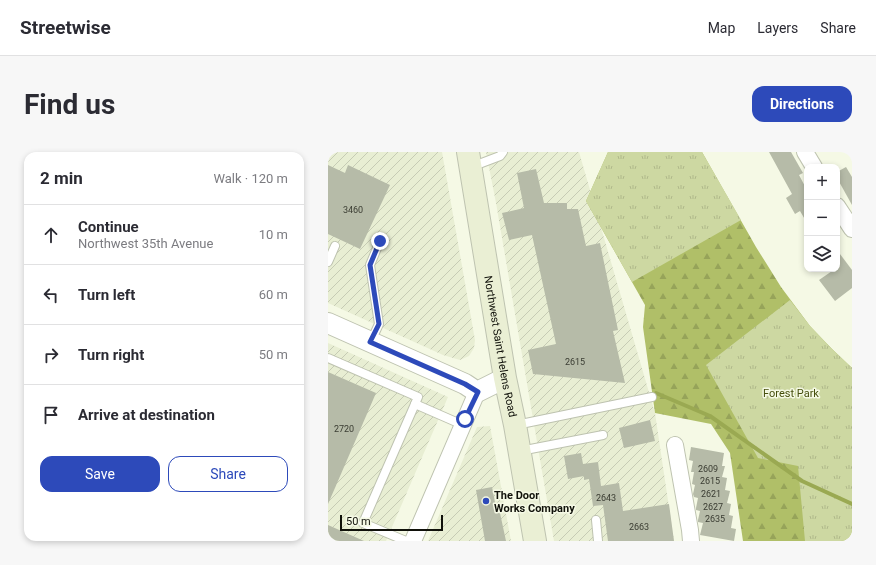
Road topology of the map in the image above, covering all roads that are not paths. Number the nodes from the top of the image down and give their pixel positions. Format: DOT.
graph roads {
  1 [pos="503,152"];
  2 [pos="805,152"];
  3 [pos="469,159"];
  4 [pos="812,164"];
  5 [pos="840,211"];
  6 [pos="852,229"];
  7 [pos="380,241"];
  8 [pos="335,246"];
  9 [pos="328,262"];
  10 [pos="328,323"];
  11 [pos="370,342"];
  12 [pos="328,358"];
  13 [pos="505,378"];
  14 [pos="478,392"];
  15 [pos="652,397"];
  16 [pos="415,404"];
  17 [pos="463,425"];
  18 [pos="515,426"];
  19 [pos="603,434"];
  20 [pos="675,445"];
  21 [pos="519,451"];
  22 [pos="596,520"];
  23 [pos="406,541"];
  24 [pos="413,541"];
  25 [pos="535,541"];
  26 [pos="598,541"];
  27 [pos="691,541"];
  1 -- 3 [label="lane"];
  2 -- 4 [label="street"];
  3 -- 13 [label="main road, Northwest Saint Helens Road"];
  5 -- 6 [label="street"];
  7 -- 11 [label="lane"];
  8 -- 9 [label="lane"];
  10 -- 11 [label="street"];
  11 -- 14 [label="street"];
  12 -- 16 [label="lane"];
  13 -- 14 [label="street"];
  13 -- 18 [label="main road, Northwest Saint Helens Road"];
  14 -- 17 [label="street"];
  15 -- 18 [label="lane"];
  16 -- 17 [label="lane"];
  16 -- 23 [label="lane"];
  17 -- 24 [label="street"];
  18 -- 21 [label="main road, Northwest Saint Helens Road"];
  19 -- 21 [label="lane"];
  20 -- 27 [label="street"];
  21 -- 25 [label="main road, Northwest Saint Helens Road"];
  22 -- 26 [label="lane"];
}
